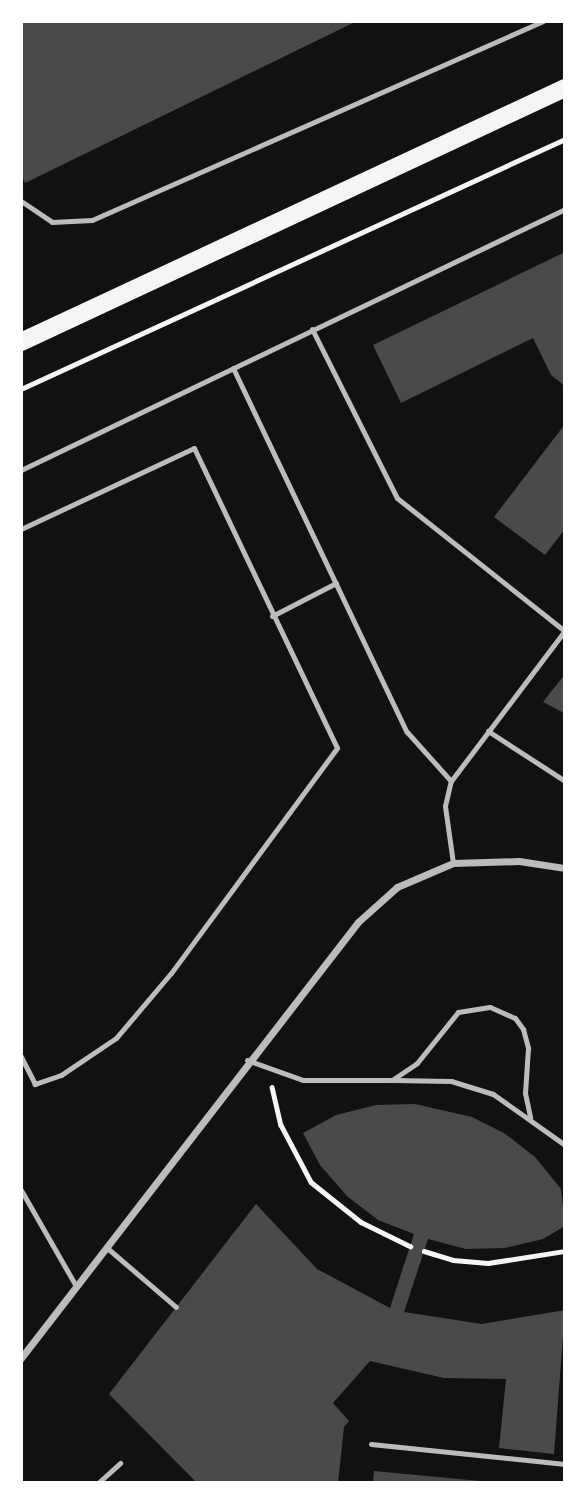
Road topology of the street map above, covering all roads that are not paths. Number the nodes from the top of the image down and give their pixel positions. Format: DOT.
graph roads {
  1 [pos="544,21"];
  2 [pos="565,88"];
  3 [pos="21,201"];
  4 [pos="565,209"];
  5 [pos="312,329"];
  6 [pos="21,342"];
  7 [pos="233,368"];
  8 [pos="21,470"];
  9 [pos="21,529"];
  10 [pos="336,583"];
  11 [pos="272,616"];
  12 [pos="565,631"];
  13 [pos="488,731"];
  14 [pos="451,781"];
  15 [pos="565,781"];
  16 [pos="453,863"];
  17 [pos="565,867"];
  18 [pos="21,1056"];
  19 [pos="247,1060"];
  20 [pos="392,1080"];
  21 [pos="530,1117"];
  22 [pos="565,1145"];
  23 [pos="21,1190"];
  24 [pos="106,1247"];
  25 [pos="76,1286"];
  26 [pos="176,1307"];
  27 [pos="21,1358"];
  28 [pos="371,1444"];
  29 [pos="120,1463"];
  30 [pos="565,1464"];
  31 [pos="98,1483"];
  1 -- 3 [label="lane"];
  2 -- 6 [label="main road"];
  4 -- 5 [label="lane"];
  5 -- 7 [label="lane"];
  5 -- 12 [label="lane"];
  7 -- 8 [label="lane"];
  7 -- 10 [label="lane"];
  9 -- 11 [label="lane"];
  10 -- 11 [label="lane"];
  10 -- 14 [label="lane"];
  11 -- 18 [label="lane"];
  12 -- 13 [label="lane"];
  13 -- 14 [label="lane"];
  13 -- 15 [label="lane"];
  14 -- 16 [label="lane"];
  16 -- 17 [label="street"];
  16 -- 19 [label="street"];
  19 -- 20 [label="lane"];
  19 -- 24 [label="street"];
  20 -- 21 [label="lane"];
  20 -- 21 [label="lane"];
  21 -- 22 [label="lane"];
  23 -- 25 [label="lane"];
  24 -- 25 [label="street"];
  24 -- 26 [label="lane"];
  25 -- 27 [label="street"];
  28 -- 30 [label="lane"];
  29 -- 31 [label="lane"];
}
